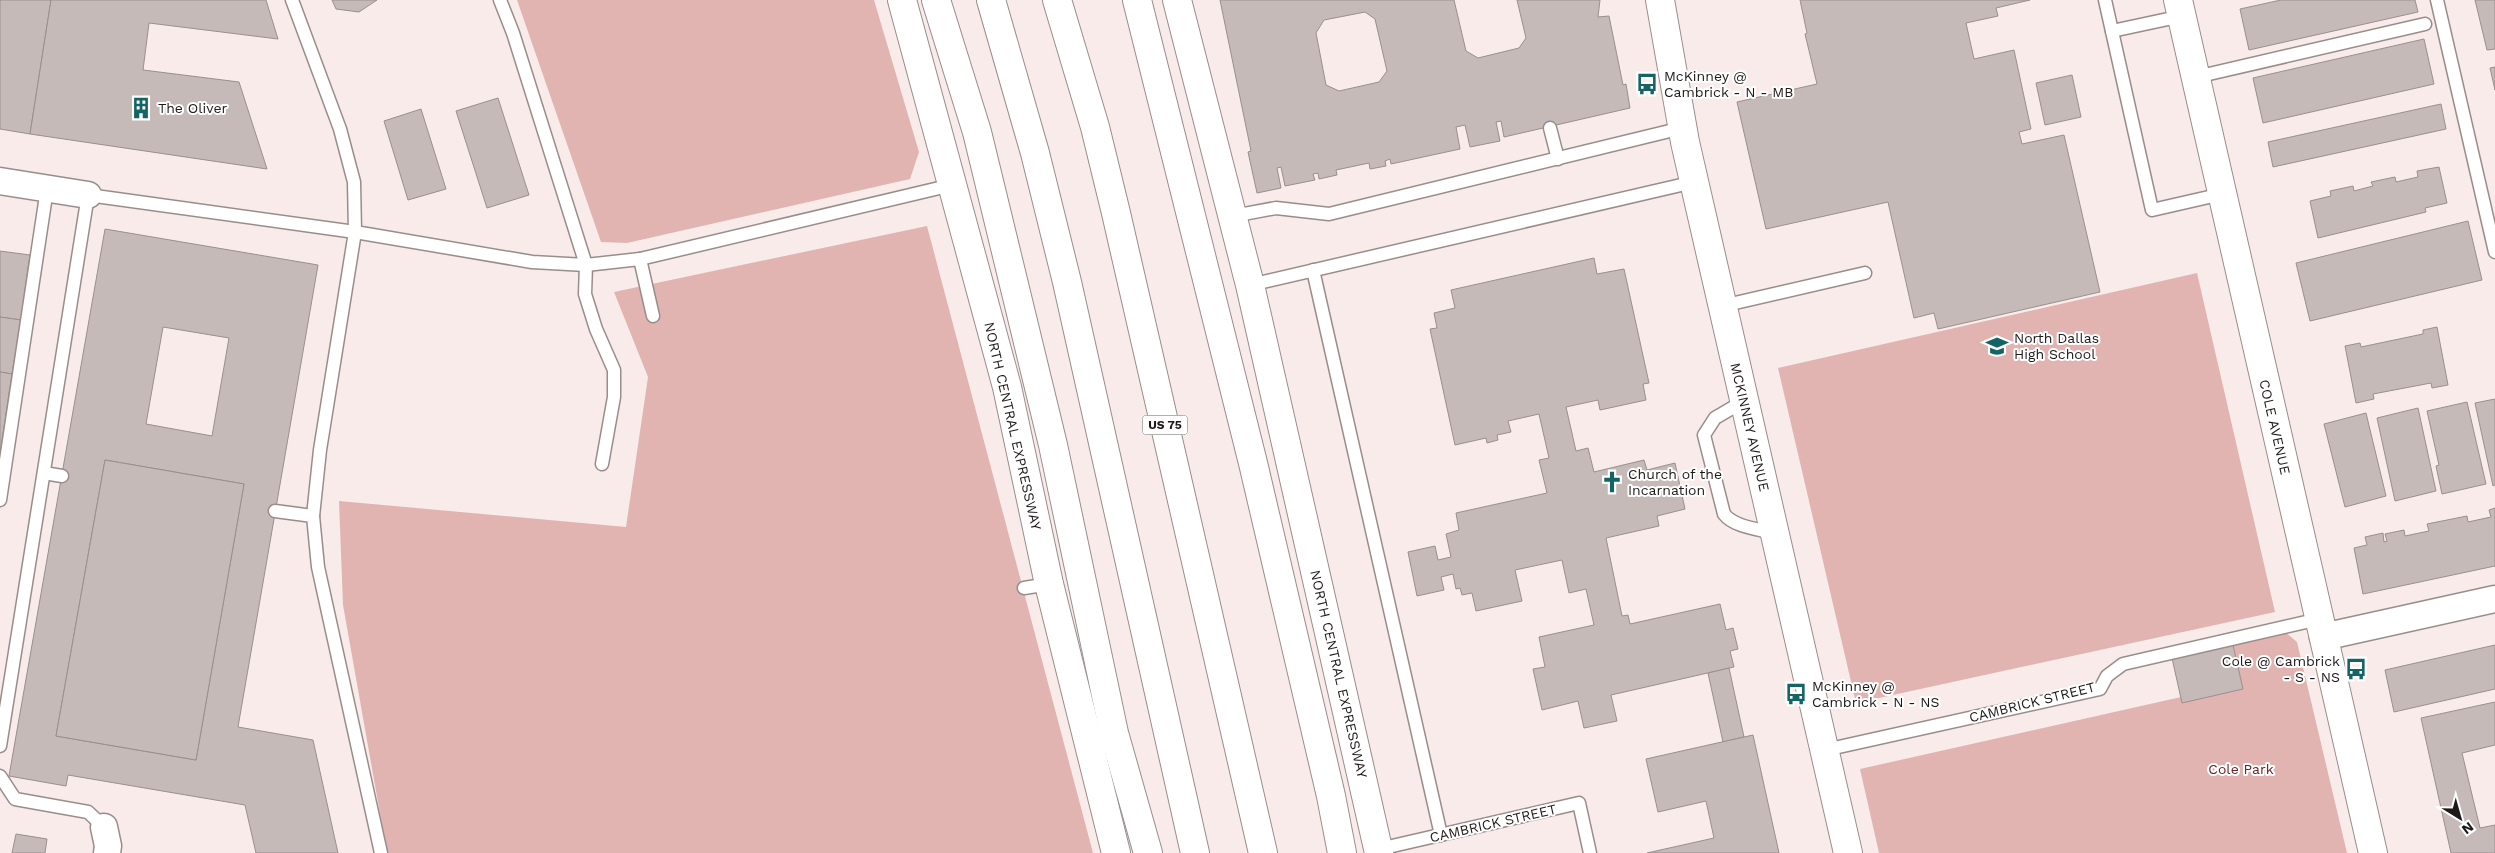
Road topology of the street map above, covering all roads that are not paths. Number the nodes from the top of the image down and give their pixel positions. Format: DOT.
graph roads {
  1 [pos="292,0"];
  2 [pos="500,0"];
  3 [pos="902,0"];
  4 [pos="936,0"];
  5 [pos="991,0"];
  6 [pos="1057,0"];
  7 [pos="1137,0"];
  8 [pos="1177,0"];
  9 [pos="1660,0"];
  10 [pos="2105,0"];
  11 [pos="2437,0"];
  12 [pos="2180,8"];
  13 [pos="2425,24"];
  14 [pos="2112,31"];
  15 [pos="2196,77"];
  16 [pos="1550,128"];
  17 [pos="1682,128"];
  18 [pos="1558,159"];
  19 [pos="0,181"];
  20 [pos="1694,182"];
  21 [pos="952,185"];
  22 [pos="47,189"];
  23 [pos="2222,194"];
  24 [pos="88,196"];
  25 [pos="1232,216"];
  26 [pos="356,232"];
  27 [pos="2495,252"];
  28 [pos="640,259"];
  29 [pos="586,265"];
  30 [pos="1313,270"];
  31 [pos="1865,273"];
  32 [pos="1250,284"];
  33 [pos="1722,306"];
  34 [pos="653,316"];
  35 [pos="1744,401"];
  36 [pos="602,464"];
  37 [pos="44,473"];
  38 [pos="62,476"];
  39 [pos="0,500"];
  40 [pos="275,511"];
  41 [pos="313,516"];
  42 [pos="1773,533"];
  43 [pos="2495,599"];
  44 [pos="2321,628"];
  45 [pos="0,746"];
  46 [pos="1825,750"];
  47 [pos="0,776"];
  48 [pos="104,827"];
  49 [pos="1441,835"];
  50 [pos="1379,851"];
  51 [pos="107,853"];
  52 [pos="381,853"];
  53 [pos="1116,853"];
  54 [pos="1148,853"];
  55 [pos="1195,853"];
  56 [pos="1263,853"];
  57 [pos="1342,853"];
  58 [pos="1590,853"];
  59 [pos="1848,853"];
  60 [pos="2373,853"];
  1 -- 26 [label="lane"];
  2 -- 29 [label="lane"];
  3 -- 21 [label="main road, NORTH CENTRAL EXPRESSWAY"];
  4 -- 54 [label="main road"];
  5 -- 55 [label="main road"];
  6 -- 56 [label="main road, US 75"];
  7 -- 57 [label="main road"];
  8 -- 25 [label="main road, NORTH CENTRAL EXPRESSWAY"];
  9 -- 17 [label="main road, MCKINNEY AVENUE"];
  10 -- 14 [label="lane"];
  11 -- 27 [label="lane"];
  12 -- 14 [label="lane"];
  12 -- 15 [label="main road, COLE AVENUE"];
  13 -- 15 [label="lane"];
  14 -- 23 [label="lane"];
  15 -- 23 [label="main road, COLE AVENUE"];
  16 -- 18 [label="lane"];
  17 -- 18 [label="lane"];
  17 -- 20 [label="main road, MCKINNEY AVENUE"];
  18 -- 25 [label="lane"];
  19 -- 22 [label="street"];
  20 -- 30 [label="lane"];
  20 -- 33 [label="main road, MCKINNEY AVENUE"];
  21 -- 28 [label="lane"];
  21 -- 53 [label="main road, NORTH CENTRAL EXPRESSWAY"];
  22 -- 24 [label="street"];
  22 -- 39 [label="lane"];
  23 -- 44 [label="main road, COLE AVENUE"];
  24 -- 26 [label="lane"];
  24 -- 37 [label="lane"];
  25 -- 32 [label="main road, NORTH CENTRAL EXPRESSWAY"];
  26 -- 29 [label="lane"];
  26 -- 41 [label="lane"];
  28 -- 29 [label="lane"];
  28 -- 34 [label="lane"];
  29 -- 36 [label="lane"];
  30 -- 32 [label="lane"];
  30 -- 49 [label="lane"];
  31 -- 33 [label="lane"];
  32 -- 50 [label="main road, NORTH CENTRAL EXPRESSWAY"];
  33 -- 35 [label="main road, MCKINNEY AVENUE"];
  35 -- 42 [label="main road, MCKINNEY AVENUE"];
  35 -- 42 [label="lane"];
  37 -- 38 [label="lane"];
  37 -- 45 [label="lane"];
  40 -- 41 [label="lane"];
  41 -- 52 [label="lane"];
  42 -- 46 [label="main road, MCKINNEY AVENUE"];
  43 -- 44 [label="street, CAMBRICK STREET"];
  44 -- 46 [label="lane, CAMBRICK STREET"];
  44 -- 60 [label="main road, COLE AVENUE"];
  46 -- 59 [label="main road, MCKINNEY AVENUE"];
  47 -- 48 [label="lane"];
  48 -- 51 [label="street"];
  49 -- 50 [label="lane, CAMBRICK STREET"];
  49 -- 58 [label="lane, CAMBRICK STREET"];
}
